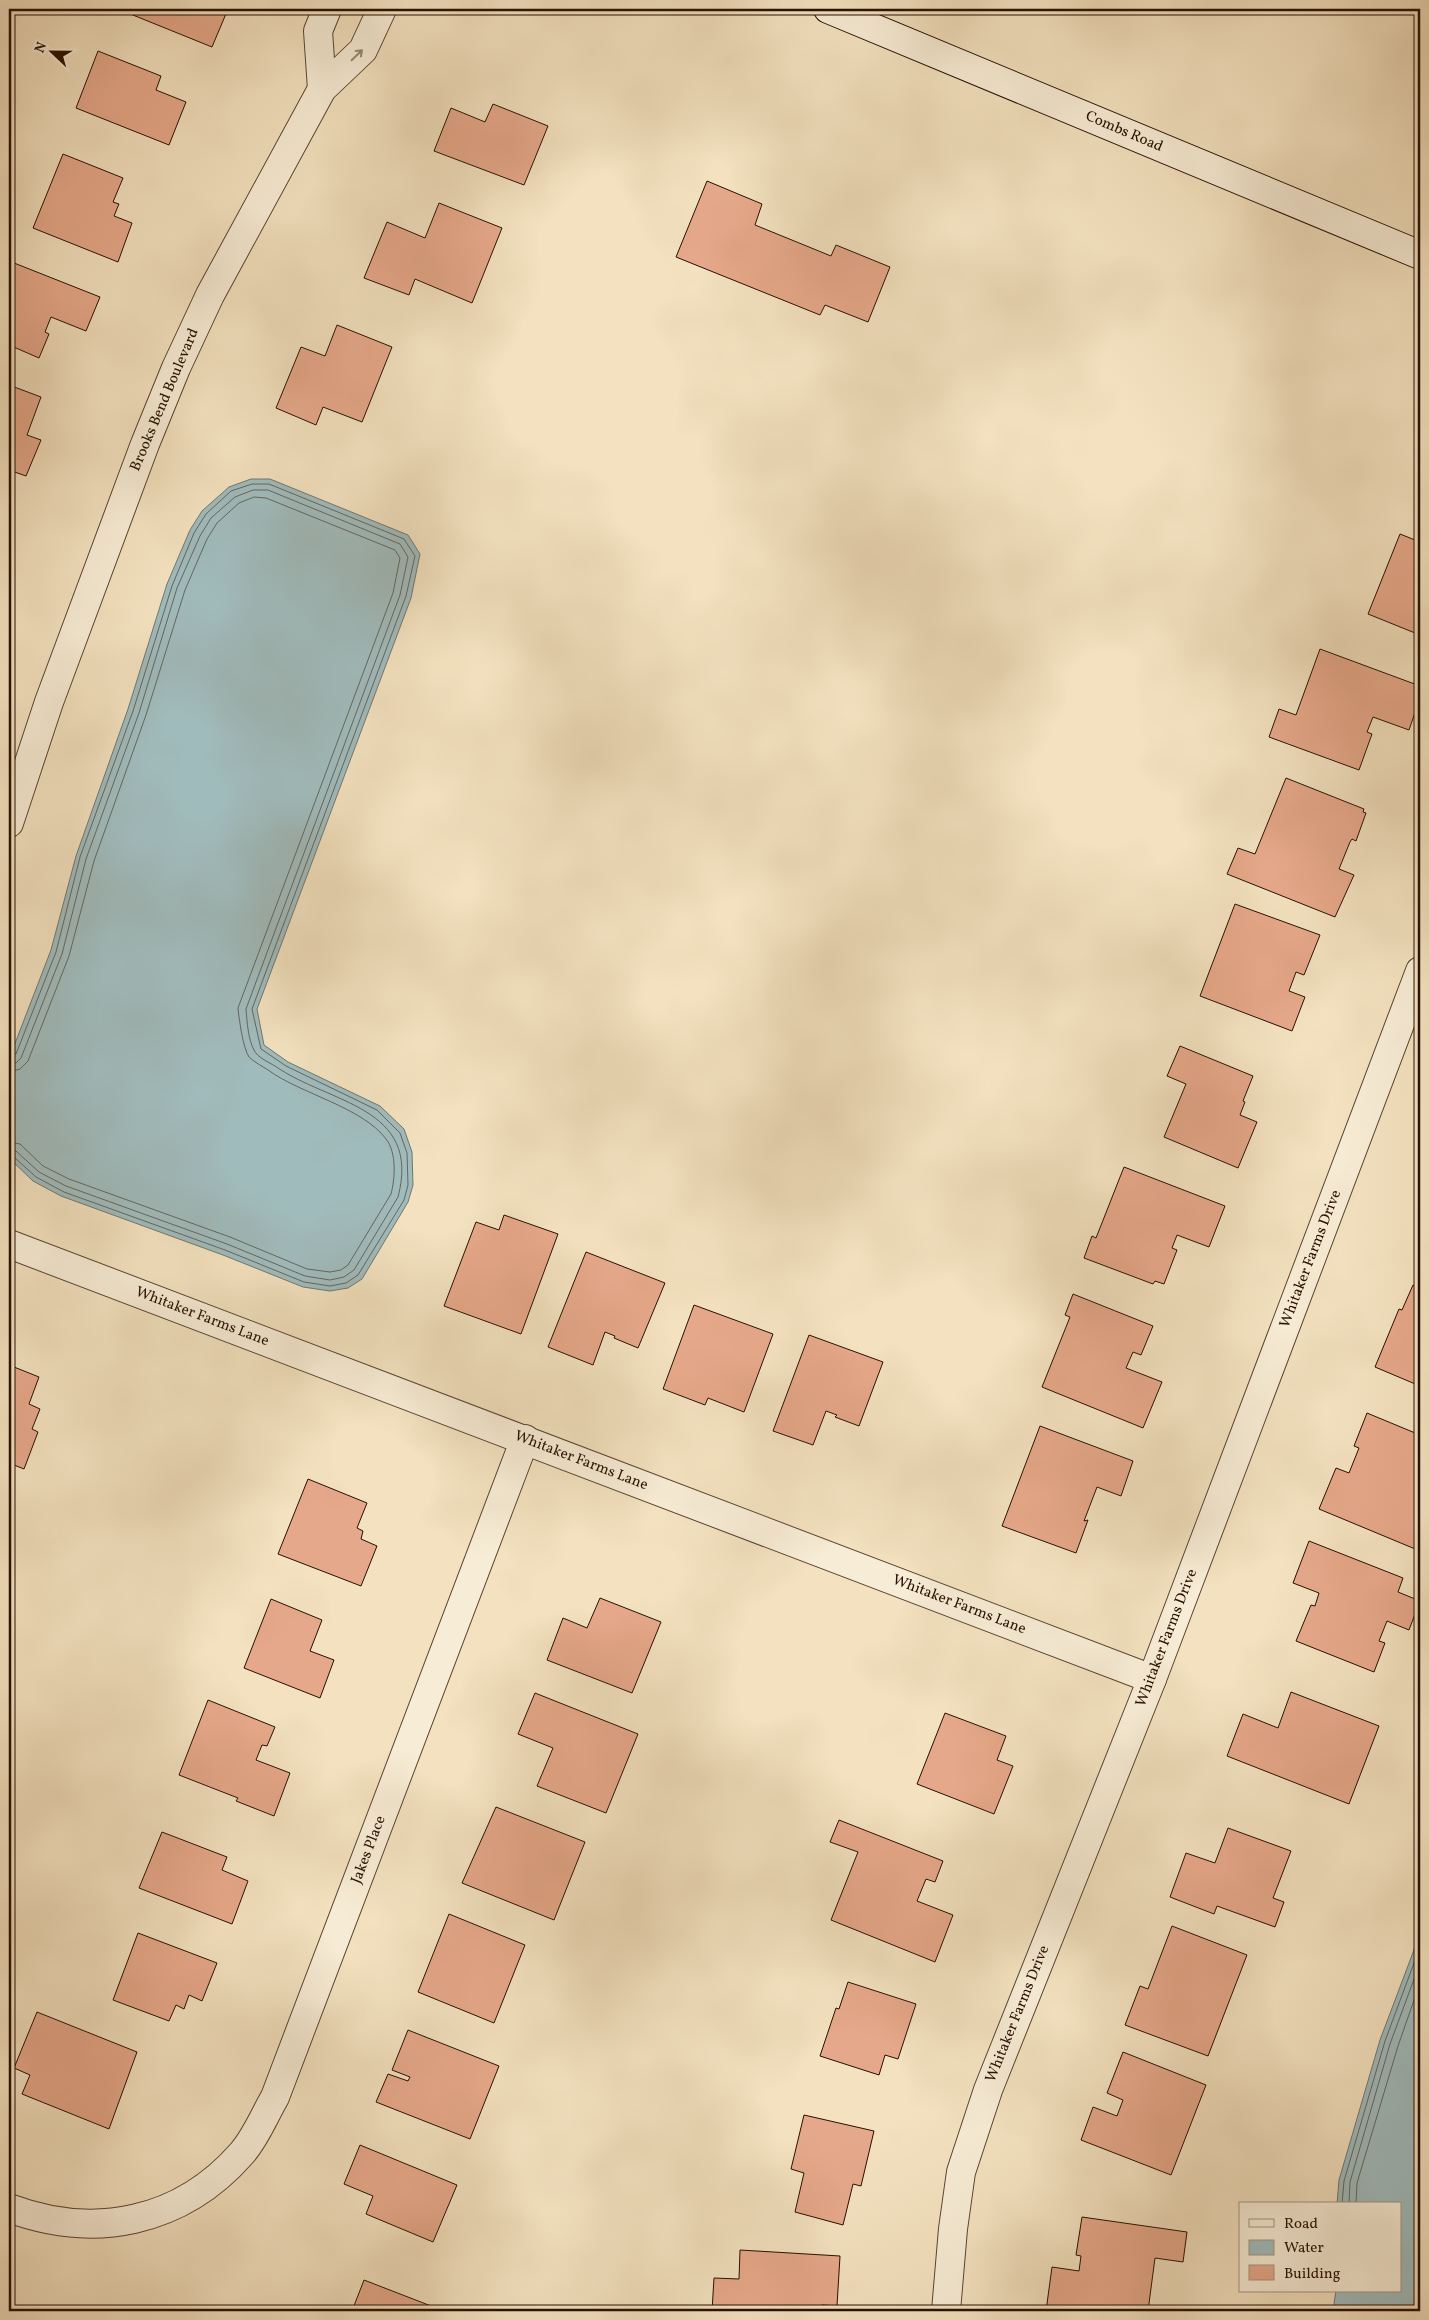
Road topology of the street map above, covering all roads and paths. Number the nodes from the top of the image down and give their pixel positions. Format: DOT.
graph roads {
  1 [pos="327,9"];
  2 [pos="382,9"];
  3 [pos="828,9"];
  4 [pos="322,89"];
  5 [pos="1420,255"];
  6 [pos="9,823"];
  7 [pos="1420,971"];
  8 [pos="9,1244"];
  9 [pos="524,1439"];
  10 [pos="1152,1679"];
  11 [pos="9,2208"];
  12 [pos="946,2311"];
  1 -- 4 [label="street"];
  4 -- 2 [label="street, Brooks Bend Boulevard, one-way"];
  3 -- 5 [label="street, Combs Road"];
  4 -- 6 [label="street, Brooks Bend Boulevard"];
  7 -- 10 [label="street, Whitaker Farms Drive"];
  8 -- 9 [label="street, Whitaker Farms Lane"];
  9 -- 10 [label="street, Whitaker Farms Lane"];
  9 -- 11 [label="street, Jakes Place"];
  10 -- 12 [label="street, Whitaker Farms Drive"];
}
